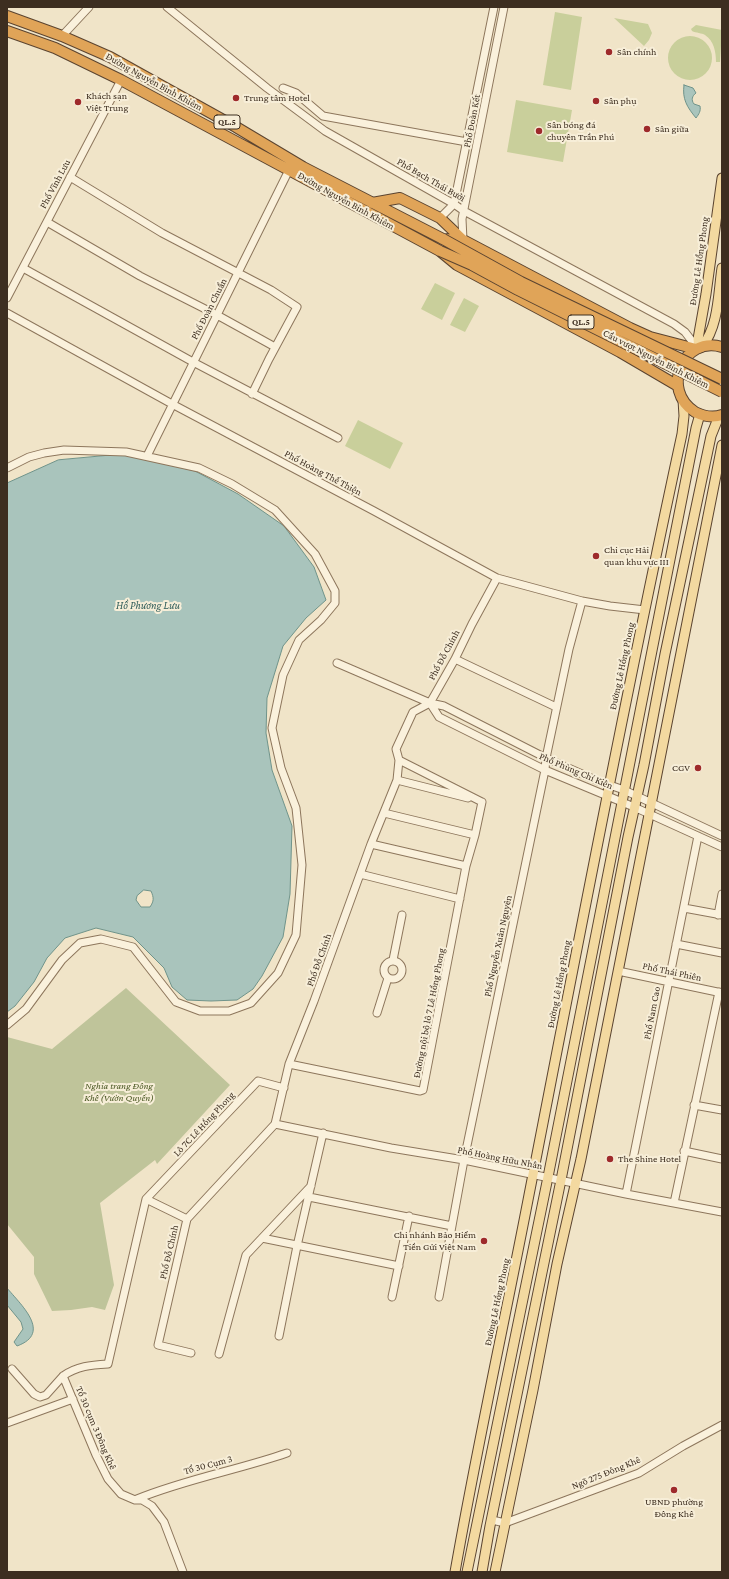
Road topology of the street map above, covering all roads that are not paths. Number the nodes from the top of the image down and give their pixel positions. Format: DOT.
graph roads {
  1 [pos="89,7"];
  2 [pos="167,7"];
  3 [pos="494,7"];
  4 [pos="504,7"];
  5 [pos="7,16"];
  6 [pos="7,31"];
  7 [pos="62,36"];
  8 [pos="121,80"];
  9 [pos="283,88"];
  10 [pos="467,142"];
  11 [pos="289,170"];
  12 [pos="70,177"];
  13 [pos="722,178"];
  14 [pos="372,203"];
  15 [pos="454,204"];
  16 [pos="720,204"];
  17 [pos="464,211"];
  18 [pos="440,218"];
  19 [pos="47,222"];
  20 [pos="443,239"];
  21 [pos="463,240"];
  22 [pos="440,251"];
  23 [pos="22,268"];
  24 [pos="722,268"];
  25 [pos="238,272"];
  26 [pos="7,298"];
  27 [pos="7,313"];
  28 [pos="217,315"];
  29 [pos="630,328"];
  30 [pos="275,347"];
  31 [pos="722,347"];
  32 [pos="699,348"];
  33 [pos="620,352"];
  34 [pos="193,362"];
  35 [pos="722,379"];
  36 [pos="678,386"];
  37 [pos="722,392"];
  38 [pos="252,394"];
  39 [pos="683,400"];
  40 [pos="172,404"];
  41 [pos="700,414"];
  42 [pos="720,416"];
  43 [pos="338,438"];
  44 [pos="693,443"];
  45 [pos="722,445"];
  46 [pos="708,450"];
  47 [pos="146,456"];
  48 [pos="7,468"];
  49 [pos="690,538"];
  50 [pos="702,541"];
  51 [pos="496,578"];
  52 [pos="582,601"];
  53 [pos="644,610"];
  54 [pos="455,659"];
  55 [pos="337,663"];
  56 [pos="430,703"];
  57 [pos="556,706"];
  58 [pos="546,758"];
  59 [pos="399,760"];
  60 [pos="545,770"];
  61 [pos="397,780"];
  62 [pos="608,785"];
  63 [pos="624,790"];
  64 [pos="607,795"];
  65 [pos="637,796"];
  66 [pos="622,801"];
  67 [pos="482,802"];
  68 [pos="651,802"];
  69 [pos="634,807"];
  70 [pos="384,813"];
  71 [pos="648,814"];
  72 [pos="475,835"];
  73 [pos="698,836"];
  74 [pos="722,836"];
  75 [pos="371,844"];
  76 [pos="722,847"];
  77 [pos="466,866"];
  78 [pos="360,874"];
  79 [pos="722,894"];
  80 [pos="460,899"];
  81 [pos="684,908"];
  82 [pos="402,915"];
  83 [pos="720,915"];
  84 [pos="676,944"];
  85 [pos="722,953"];
  86 [pos="393,960"];
  87 [pos="618,971"];
  88 [pos="388,978"];
  89 [pos="669,982"];
  90 [pos="721,992"];
  91 [pos="377,1013"];
  92 [pos="7,1025"];
  93 [pos="289,1064"];
  94 [pos="284,1088"];
  95 [pos="694,1105"];
  96 [pos="722,1110"];
  97 [pos="275,1124"];
  98 [pos="323,1133"];
  99 [pos="684,1151"];
  100 [pos="722,1159"];
  101 [pos="464,1160"];
  102 [pos="533,1175"];
  103 [pos="548,1177"];
  104 [pos="561,1180"];
  105 [pos="576,1182"];
  106 [pos="311,1186"];
  107 [pos="626,1194"];
  108 [pos="309,1197"];
  109 [pos="146,1199"];
  110 [pos="674,1203"];
  111 [pos="722,1212"];
  112 [pos="409,1216"];
  113 [pos="187,1218"];
  114 [pos="452,1226"];
  115 [pos="262,1238"];
  116 [pos="297,1246"];
  117 [pos="398,1266"];
  118 [pos="392,1297"];
  119 [pos="439,1297"];
  120 [pos="279,1336"];
  121 [pos="191,1353"];
  122 [pos="218,1354"];
  123 [pos="12,1369"];
  124 [pos="63,1376"];
  125 [pos="46,1395"];
  126 [pos="73,1399"];
  127 [pos="39,1411"];
  128 [pos="7,1423"];
  129 [pos="722,1425"];
  130 [pos="287,1453"];
  131 [pos="135,1500"];
  132 [pos="492,1520"];
  133 [pos="505,1523"];
  134 [pos="183,1572"];
  135 [pos="455,1572"];
  136 [pos="467,1572"];
  137 [pos="482,1572"];
  138 [pos="495,1572"];
  1 -- 7 [label="street"];
  2 -- 15 [label="street, Phố Bạch Thái Bưởi"];
  3 -- 10 [label="street, Phố Đoàn Kết"];
  4 -- 17 [label="street, Phố Đoàn Kết"];
  5 -- 7 [label="highway, Đường Nguyễn Bình Khiêm / QL.5"];
  6 -- 8 [label="highway, Đường Nguyễn Bỉnh Khiêm / QL.5"];
  7 -- 14 [label="highway, Đường Nguyễn Bình Khiêm / QL.5"];
  8 -- 11 [label="highway, Đường Nguyễn Bỉnh Khiêm / QL.5"];
  8 -- 12 [label="street, Phố Vĩnh Lưu"];
  9 -- 10 [label="street"];
  10 -- 15 [label="street, Phố Đoàn Kết"];
  11 -- 22 [label="highway, Đường Nguyễn Bỉnh Khiêm / QL.5"];
  11 -- 25 [label="street, Phố Đoàn Chuẩn"];
  12 -- 19 [label="street, Phố Vĩnh Lưu"];
  12 -- 25 [label="street"];
  13 -- 16 [label="main road, Đường Lê Hồng Phong"];
  14 -- 18 [label="highway"];
  14 -- 20 [label="highway, Đường Nguyễn Bình Khiêm / QL.5"];
  15 -- 17 [label="street, Phố Bạch Thái Bưởi"];
  15 -- 18 [label="street"];
  16 -- 32 [label="main road, Đường Lê Hồng Phong"];
  17 -- 21 [label="street, Phố Đoàn Kết"];
  17 -- 32 [label="street, Phố Bạch Thái Bưởi"];
  18 -- 21 [label="highway"];
  19 -- 23 [label="street, Phố Vĩnh Lưu"];
  19 -- 28 [label="street"];
  20 -- 21 [label="highway, QL.5"];
  20 -- 35 [label="highway, Cầu vượt Nguyễn Bỉnh Khiêm / QL.5, bridge"];
  21 -- 29 [label="highway, QL.5"];
  22 -- 33 [label="highway, Đường Nguyễn Bỉnh Khiêm / QL.5"];
  22 -- 37 [label="highway, Cầu vượt Nguyễn Bỉnh Khiêm / QL.5, bridge"];
  23 -- 26 [label="street, Phố Vĩnh Lưu"];
  23 -- 34 [label="street"];
  24 -- 32 [label="main road"];
  25 -- 28 [label="street, Phố Đoàn Chuẩn"];
  25 -- 30 [label="street"];
  27 -- 40 [label="street, Phố Hoàng Thế Thiện"];
  28 -- 30 [label="street"];
  28 -- 34 [label="street, Phố Đoàn Chuẩn"];
  29 -- 32 [label="highway, QL.5"];
  29 -- 33 [label="highway"];
  30 -- 38 [label="street"];
  31 -- 32 [label="highway"];
  32 -- 36 [label="highway"];
  33 -- 36 [label="highway, Đường Nguyễn Bỉnh Khiêm / QL.5"];
  34 -- 38 [label="street"];
  34 -- 40 [label="street, Phố Đoàn Chuẩn"];
  36 -- 39 [label="highway"];
  38 -- 43 [label="street"];
  39 -- 41 [label="highway"];
  39 -- 53 [label="main road, Đường Lê Hồng Phong"];
  40 -- 47 [label="street, Phố Đoàn Chuẩn"];
  40 -- 51 [label="street, Phố Hoàng Thế Thiện"];
  41 -- 42 [label="highway"];
  41 -- 44 [label="main road"];
  42 -- 46 [label="main road"];
  44 -- 46 [label="main road"];
  44 -- 63 [label="main road"];
  45 -- 50 [label="main road"];
  46 -- 49 [label="main road"];
  47 -- 48 [label="street"];
  47 -- 92 [label="street"];
  49 -- 50 [label="main road"];
  49 -- 65 [label="main road"];
  50 -- 68 [label="main road"];
  51 -- 52 [label="street, Phố Hoàng Thế Thiện"];
  51 -- 54 [label="street, Phố Đỗ Chính"];
  52 -- 53 [label="street, Phố Hoàng Thế Thiện"];
  52 -- 57 [label="street, Phố Nguyễn Xuân Nguyên"];
  53 -- 62 [label="main road, Đường Lê Hồng Phong"];
  54 -- 56 [label="street, Phố Đỗ Chính"];
  54 -- 57 [label="street"];
  55 -- 56 [label="street, Phố Phùng Chí Kiên"];
  56 -- 58 [label="street, Phố Phùng Chí Kiên"];
  56 -- 59 [label="street, Phố Đỗ Chính"];
  56 -- 60 [label="street, Phố Phùng Chí Kiên"];
  57 -- 58 [label="street, Phố Nguyễn Xuân Nguyên"];
  58 -- 60 [label="street, Phố Nguyễn Xuân Nguyên"];
  58 -- 62 [label="street, Phố Phùng Chí Kiên"];
  59 -- 61 [label="street, Phố Đỗ Chính"];
  59 -- 67 [label="street"];
  60 -- 64 [label="street, Phố Phùng Chí Kiên"];
  60 -- 101 [label="street, Phố Nguyễn Xuân Nguyên"];
  61 -- 67 [label="street"];
  61 -- 70 [label="street, Phố Đỗ Chính"];
  62 -- 63 [label="street, Phố Phùng Chí Kiên"];
  62 -- 64 [label="main road, Đường Lê Hồng Phong"];
  63 -- 65 [label="street, Phố Phùng Chí Kiên"];
  63 -- 66 [label="main road"];
  64 -- 66 [label="street, Phố Phùng Chí Kiên"];
  64 -- 102 [label="main road, Đường Lê Hồng Phong"];
  65 -- 68 [label="street, Phố Phùng Chí Kiên"];
  65 -- 69 [label="main road"];
  66 -- 69 [label="street, Phố Phùng Chí Kiên"];
  66 -- 103 [label="main road"];
  67 -- 72 [label="street, Đường nội bộ lô 7 Lê Hồng Phong"];
  68 -- 71 [label="main road"];
  68 -- 74 [label="street, Phố Phùng Chí Kiên"];
  69 -- 71 [label="street, Phố Phùng Chí Kiên"];
  69 -- 104 [label="main road"];
  70 -- 72 [label="street"];
  70 -- 75 [label="street, Phố Đỗ Chính"];
  71 -- 73 [label="street, Phố Phùng Chí Kiên"];
  71 -- 87 [label="main road"];
  72 -- 77 [label="street, Đường nội bộ lô 7 Lê Hồng Phong"];
  73 -- 76 [label="street, Phố Phùng Chí Kiên"];
  73 -- 81 [label="street, Phố Nam Cao"];
  75 -- 77 [label="street"];
  75 -- 78 [label="street, Phố Đỗ Chính"];
  77 -- 80 [label="street, Đường nội bộ lô 7 Lê Hồng Phong"];
  78 -- 80 [label="street"];
  78 -- 93 [label="street, Phố Đỗ Chính"];
  79 -- 83 [label="street"];
  80 -- 93 [label="street, Đường nội bộ lô 7 Lê Hồng Phong"];
  81 -- 83 [label="street"];
  81 -- 84 [label="street, Phố Nam Cao"];
  82 -- 86 [label="street"];
  84 -- 85 [label="street"];
  84 -- 89 [label="street, Phố Nam Cao"];
  86 -- 88 [label="street"];
  86 -- 88 [label="street"];
  87 -- 89 [label="street, Phố Thái Phiên"];
  87 -- 105 [label="main road"];
  88 -- 91 [label="street"];
  89 -- 90 [label="street, Phố Thái Phiên"];
  89 -- 107 [label="street, Phố Nam Cao"];
  90 -- 95 [label="street"];
  93 -- 94 [label="street, Phố Đỗ Chính"];
  94 -- 97 [label="street, Phố Đỗ Chính"];
  94 -- 109 [label="street, Lô 7C Lê Hồng Phong"];
  95 -- 96 [label="street"];
  95 -- 99 [label="street"];
  97 -- 98 [label="street, Phố Hoàng Hữu Nhân"];
  97 -- 113 [label="street, Phố Đỗ Chính"];
  98 -- 101 [label="street, Phố Hoàng Hữu Nhân"];
  98 -- 106 [label="street"];
  99 -- 100 [label="street"];
  99 -- 110 [label="street"];
  101 -- 102 [label="street, Phố Hoàng Hữu Nhân"];
  101 -- 114 [label="street, Phố Nguyễn Xuân Nguyên"];
  102 -- 103 [label="street, Phố Hoàng Hữu Nhân"];
  102 -- 135 [label="main road, Đường Lê Hồng Phong"];
  103 -- 104 [label="street, Phố Hoàng Hữu Nhân"];
  103 -- 136 [label="main road"];
  104 -- 105 [label="street, Phố Hoàng Hữu Nhân"];
  104 -- 132 [label="main road"];
  105 -- 107 [label="street, Phố Hoàng Hữu Nhân"];
  105 -- 133 [label="main road"];
  106 -- 108 [label="street"];
  106 -- 115 [label="street"];
  107 -- 110 [label="street, Phố Hoàng Hữu Nhân"];
  108 -- 112 [label="street"];
  108 -- 116 [label="street"];
  109 -- 113 [label="street"];
  109 -- 124 [label="street"];
  110 -- 111 [label="street, Phố Hoàng Hữu Nhân"];
  112 -- 114 [label="street"];
  112 -- 117 [label="street"];
  113 -- 121 [label="street, Phố Đỗ Chính"];
  114 -- 119 [label="street, Phố Nguyễn Xuân Nguyên"];
  115 -- 116 [label="street"];
  115 -- 122 [label="street"];
  116 -- 117 [label="street"];
  116 -- 120 [label="street"];
  117 -- 118 [label="street"];
  123 -- 125 [label="street"];
  124 -- 125 [label="street"];
  124 -- 126 [label="street, Tổ 30 cụm 3 Đông Khê"];
  125 -- 127 [label="street"];
  126 -- 127 [label="street"];
  126 -- 131 [label="street, Tổ 30 cụm 3 Đông Khê"];
  127 -- 128 [label="street"];
  129 -- 133 [label="street, Ngõ 275 Đông Khê"];
  130 -- 131 [label="street, Tổ 30 Cụm 3"];
  131 -- 134 [label="street, Tổ 30 cụm 3 Đông Khê"];
  132 -- 133 [label="street"];
  132 -- 137 [label="main road"];
  133 -- 138 [label="main road"];
}
